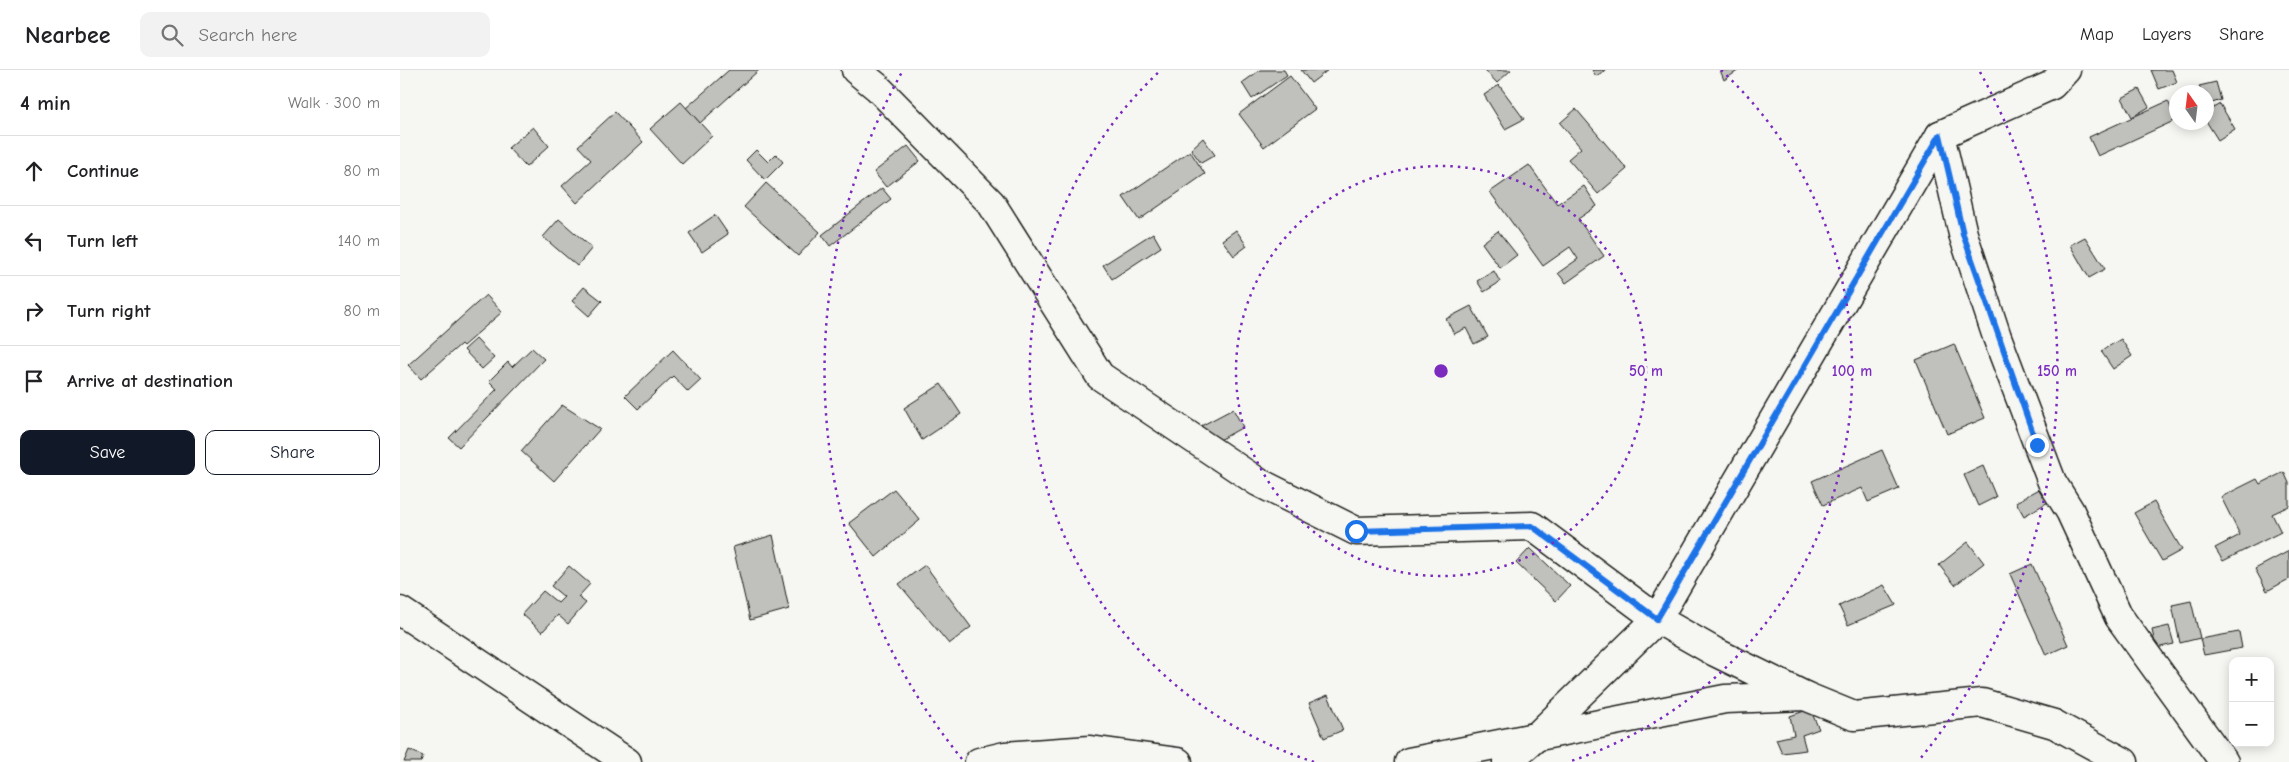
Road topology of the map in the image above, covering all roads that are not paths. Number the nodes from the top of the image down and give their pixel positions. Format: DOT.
graph roads {
  1 [pos="856,70"];
  2 [pos="2066,70"];
  3 [pos="1940,135"];
  4 [pos="400,611"];
  5 [pos="1657,619"];
  6 [pos="1805,696"];
  7 [pos="1536,736"];
  8 [pos="627,762"];
  9 [pos="979,762"];
  10 [pos="1178,762"];
  11 [pos="1409,762"];
  12 [pos="1507,762"];
  13 [pos="2124,762"];
  14 [pos="2224,762"];
  1 -- 5 [label="street"];
  2 -- 3 [label="street"];
  3 -- 5 [label="street"];
  3 -- 14 [label="street"];
  4 -- 8 [label="street"];
  5 -- 6 [label="street"];
  5 -- 7 [label="street"];
  6 -- 7 [label="street"];
  6 -- 13 [label="street"];
  7 -- 11 [label="street"];
  7 -- 12 [label="street"];
  9 -- 10 [label="street"];
}
